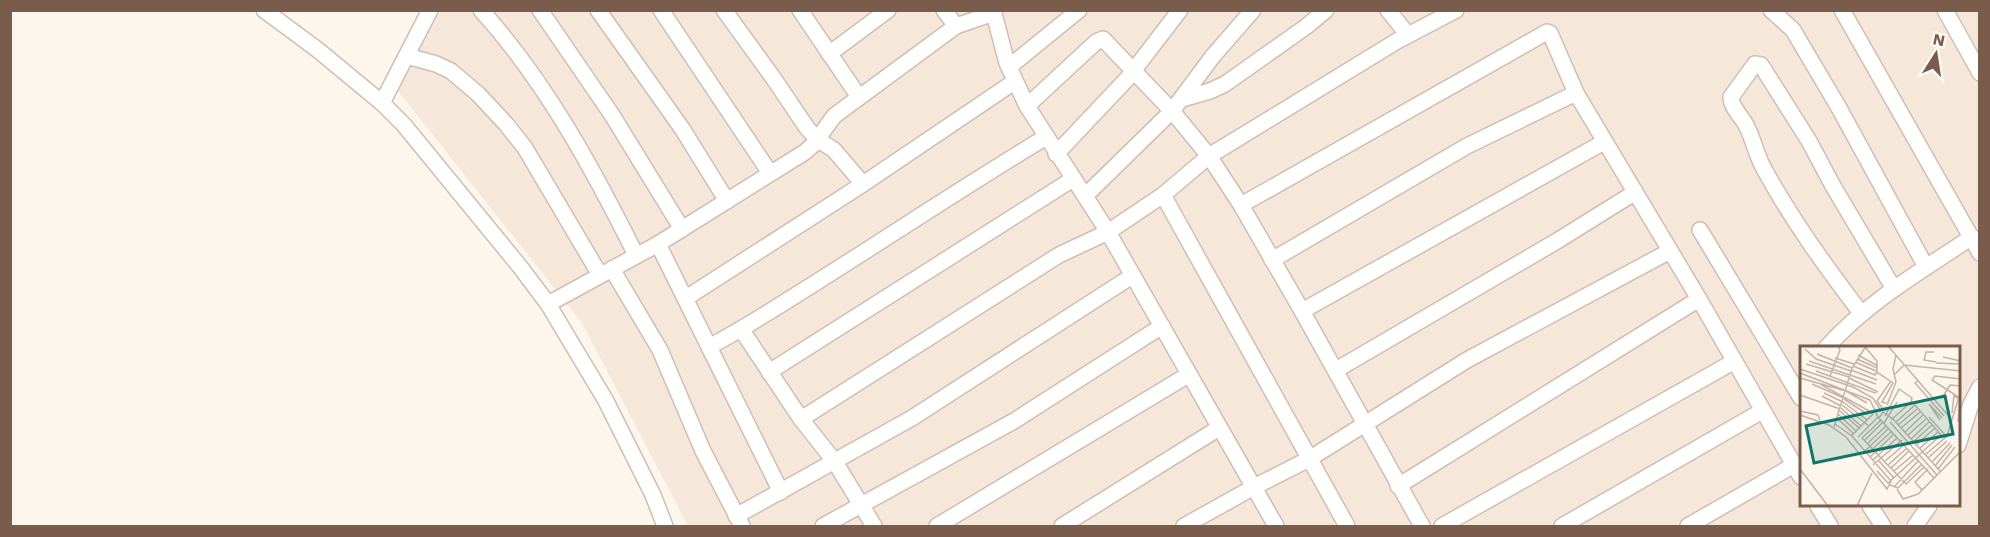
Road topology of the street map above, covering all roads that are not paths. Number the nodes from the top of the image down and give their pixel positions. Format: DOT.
graph roads {
  1 [pos="264,10"];
  2 [pos="430,10"];
  3 [pos="481,10"];
  4 [pos="540,10"];
  5 [pos="598,10"];
  6 [pos="662,10"];
  7 [pos="724,10"];
  8 [pos="800,10"];
  9 [pos="944,10"];
  10 [pos="1180,10"];
  11 [pos="1253,10"];
  12 [pos="1326,10"];
  13 [pos="1388,10"];
  14 [pos="1456,10"];
  15 [pos="1771,10"];
  16 [pos="1842,10"];
  17 [pos="1077,11"];
  18 [pos="994,12"];
  19 [pos="880,13"];
  20 [pos="1953,14"];
  21 [pos="956,26"];
  22 [pos="1408,34"];
  23 [pos="829,54"];
  24 [pos="407,57"];
  25 [pos="1009,67"];
  26 [pos="1132,70"];
  27 [pos="1980,73"];
  28 [pos="1014,82"];
  29 [pos="1576,93"];
  30 [pos="859,97"];
  31 [pos="382,103"];
  32 [pos="1177,105"];
  33 [pos="1027,106"];
  34 [pos="1046,137"];
  35 [pos="817,139"];
  36 [pos="1604,142"];
  37 [pos="1056,154"];
  38 [pos="1209,156"];
  39 [pos="770,173"];
  40 [pos="1073,179"];
  41 [pos="863,184"];
  42 [pos="1634,193"];
  43 [pos="1163,195"];
  44 [pos="1085,196"];
  45 [pos="727,201"];
  46 [pos="1241,205"];
  47 [pos="682,229"];
  48 [pos="1700,230"];
  49 [pos="1108,232"];
  50 [pos="1972,237"];
  51 [pos="658,244"];
  52 [pos="1670,251"];
  53 [pos="1980,253"];
  54 [pos="636,255"];
  55 [pos="1272,260"];
  56 [pos="1926,267"];
  57 [pos="606,272"];
  58 [pos="1132,276"];
  59 [pos="1894,289"];
  60 [pos="686,298"];
  61 [pos="1699,299"];
  62 [pos="548,304"];
  63 [pos="1302,311"];
  64 [pos="1862,313"];
  65 [pos="1162,326"];
  66 [pos="741,329"];
  67 [pos="1828,346"];
  68 [pos="709,347"];
  69 [pos="1733,362"];
  70 [pos="1336,370"];
  71 [pos="769,372"];
  72 [pos="1188,375"];
  73 [pos="1980,387"];
  74 [pos="1800,396"];
  75 [pos="1762,411"];
  76 [pos="801,419"];
  77 [pos="1364,426"];
  78 [pos="1219,428"];
  79 [pos="1960,442"];
  80 [pos="1309,459"];
  81 [pos="835,462"];
  82 [pos="1798,471"];
  83 [pos="1398,486"];
  84 [pos="1254,487"];
  85 [pos="782,492"];
  86 [pos="862,504"];
  87 [pos="1818,507"];
  88 [pos="1871,507"];
  89 [pos="1928,507"];
  90 [pos="739,521"];
  91 [pos="1824,524"];
  92 [pos="665,526"];
  93 [pos="823,526"];
  94 [pos="874,526"];
  95 [pos="937,526"];
  96 [pos="1062,526"];
  97 [pos="1184,526"];
  98 [pos="1276,526"];
  99 [pos="1347,526"];
  100 [pos="1422,526"];
  101 [pos="1442,526"];
  102 [pos="1562,526"];
  103 [pos="1688,526"];
  104 [pos="1883,526"];
  105 [pos="1915,526"];
  1 -- 31 [label="street"];
  2 -- 24 [label="street"];
  3 -- 54 [label="street"];
  4 -- 47 [label="street"];
  5 -- 45 [label="street"];
  6 -- 39 [label="street"];
  7 -- 35 [label="street"];
  8 -- 23 [label="street"];
  9 -- 21 [label="street"];
  10 -- 26 [label="street"];
  11 -- 32 [label="street"];
  12 -- 32 [label="street"];
  13 -- 22 [label="street"];
  14 -- 22 [label="street"];
  15 -- 56 [label="street"];
  16 -- 50 [label="street"];
  17 -- 25 [label="street"];
  18 -- 21 [label="street"];
  18 -- 25 [label="street"];
  19 -- 23 [label="street"];
  20 -- 27 [label="street"];
  21 -- 30 [label="street"];
  22 -- 38 [label="street"];
  23 -- 30 [label="street"];
  24 -- 31 [label="street"];
  24 -- 57 [label="street"];
  25 -- 28 [label="street"];
  26 -- 32 [label="street"];
  26 -- 33 [label="street"];
  26 -- 37 [label="street"];
  28 -- 33 [label="street"];
  28 -- 41 [label="street"];
  29 -- 36 [label="street"];
  29 -- 46 [label="street"];
  29 -- 55 [label="street"];
  30 -- 35 [label="street"];
  31 -- 62 [label="street"];
  32 -- 38 [label="street"];
  32 -- 44 [label="street"];
  33 -- 34 [label="street"];
  34 -- 37 [label="street"];
  34 -- 66 [label="street"];
  35 -- 39 [label="street"];
  35 -- 41 [label="street"];
  36 -- 42 [label="street"];
  36 -- 63 [label="street"];
  37 -- 40 [label="street"];
  38 -- 43 [label="street"];
  38 -- 46 [label="street"];
  39 -- 45 [label="street"];
  40 -- 44 [label="street"];
  40 -- 71 [label="street"];
  41 -- 60 [label="street"];
  42 -- 52 [label="street"];
  42 -- 70 [label="street"];
  43 -- 49 [label="street"];
  43 -- 80 [label="street"];
  44 -- 49 [label="street"];
  45 -- 47 [label="street"];
  46 -- 55 [label="street"];
  47 -- 51 [label="street"];
  48 -- 74 [label="street"];
  49 -- 58 [label="street"];
  49 -- 76 [label="street"];
  50 -- 53 [label="street"];
  50 -- 56 [label="street"];
  51 -- 54 [label="street"];
  51 -- 60 [label="street"];
  52 -- 61 [label="street"];
  52 -- 77 [label="street"];
  54 -- 57 [label="street"];
  55 -- 63 [label="street"];
  56 -- 59 [label="street"];
  57 -- 62 [label="street"];
  57 -- 90 [label="street"];
  58 -- 65 [label="street"];
  58 -- 81 [label="street"];
  59 -- 64 [label="street"];
  59 -- 64 [label="street"];
  60 -- 68 [label="street"];
  61 -- 69 [label="street"];
  61 -- 83 [label="street"];
  62 -- 92 [label="street"];
  63 -- 70 [label="street"];
  64 -- 67 [label="street"];
  65 -- 72 [label="street"];
  65 -- 86 [label="street"];
  66 -- 68 [label="street"];
  66 -- 71 [label="street"];
  68 -- 85 [label="street"];
  69 -- 75 [label="street"];
  69 -- 101 [label="street"];
  70 -- 77 [label="street"];
  71 -- 76 [label="street"];
  72 -- 78 [label="street"];
  72 -- 95 [label="street"];
  73 -- 79 [label="street"];
  75 -- 82 [label="street"];
  75 -- 102 [label="street"];
  76 -- 81 [label="street"];
  77 -- 80 [label="street"];
  77 -- 83 [label="street"];
  78 -- 84 [label="street"];
  78 -- 96 [label="street"];
  80 -- 84 [label="street"];
  80 -- 99 [label="street"];
  81 -- 85 [label="street"];
  81 -- 86 [label="street"];
  82 -- 103 [label="street"];
  83 -- 100 [label="street"];
  84 -- 97 [label="street"];
  84 -- 98 [label="street"];
  85 -- 90 [label="street"];
  86 -- 93 [label="street"];
  86 -- 94 [label="street"];
  87 -- 91 [label="street"];
  88 -- 104 [label="street"];
  89 -- 105 [label="street"];
}
